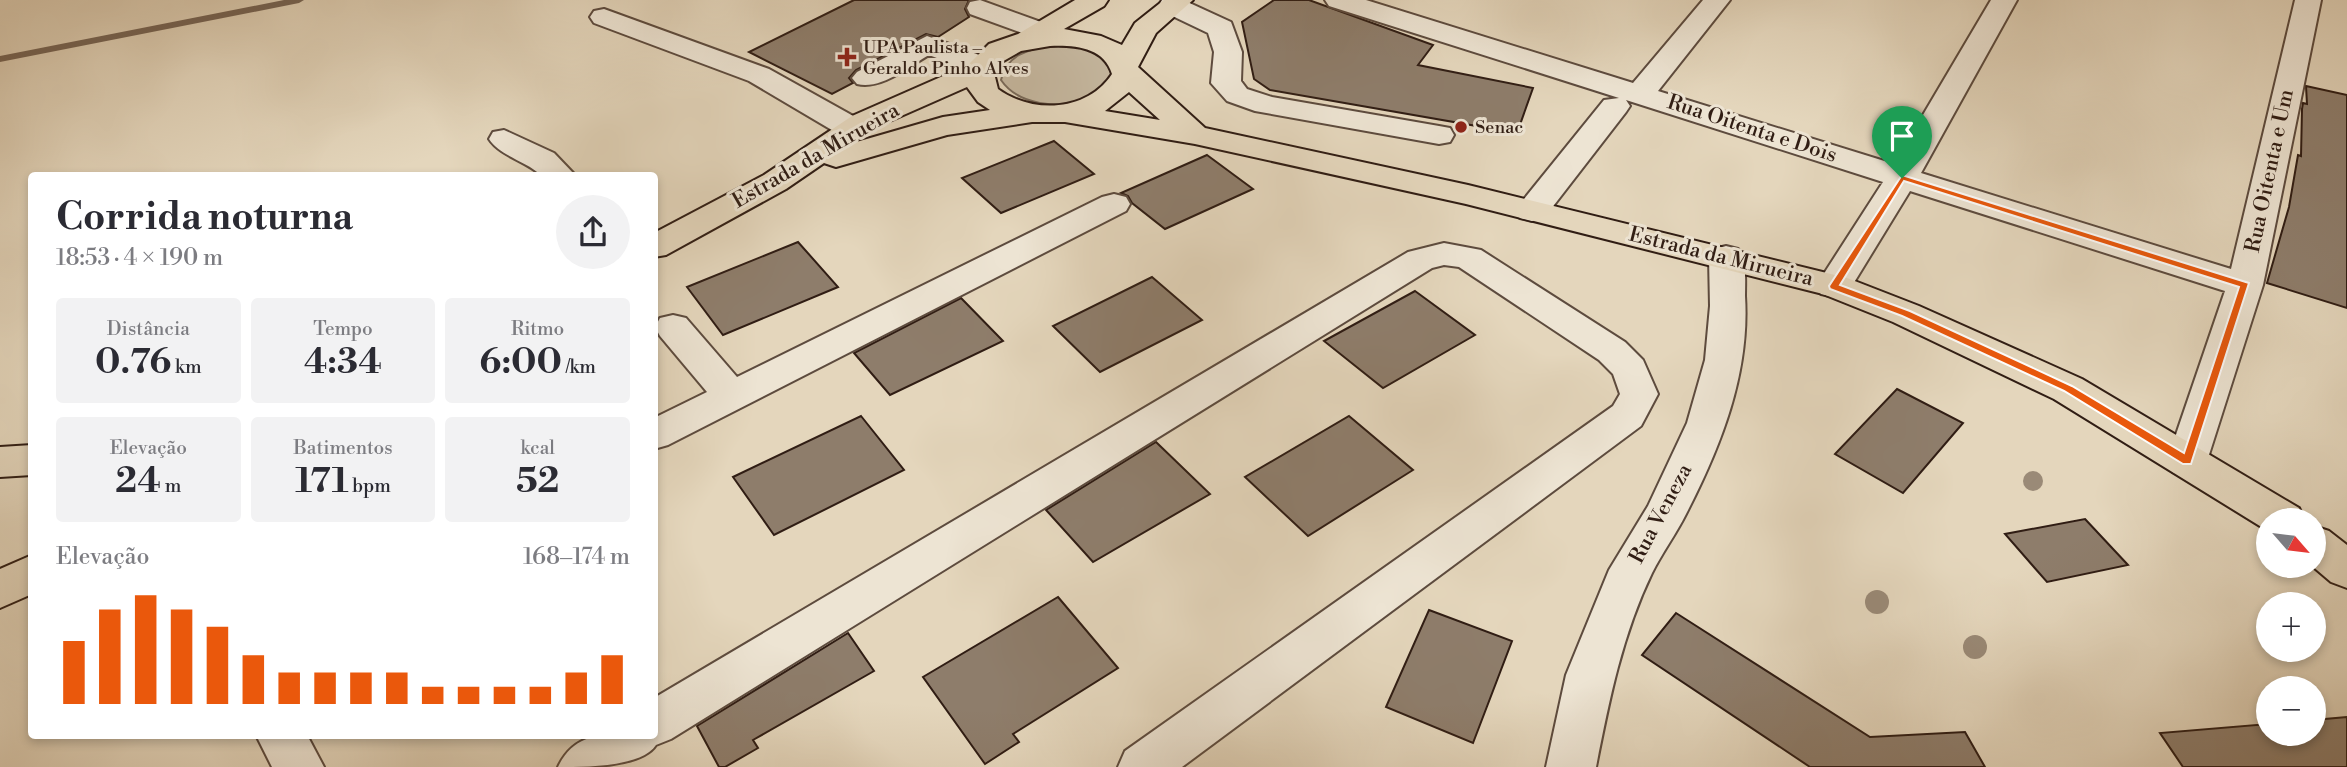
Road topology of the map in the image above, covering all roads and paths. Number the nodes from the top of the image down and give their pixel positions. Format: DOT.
graph roads {
  1 [pos="1095,0"];
  2 [pos="1338,0"];
  3 [pos="1717,0"];
  4 [pos="2004,0"];
  5 [pos="2308,0"];
  6 [pos="1178,5"];
  7 [pos="992,6"];
  8 [pos="1388,7"];
  9 [pos="604,17"];
  10 [pos="1032,36"];
  11 [pos="981,69"];
  12 [pos="1125,70"];
  13 [pos="867,78"];
  14 [pos="1627,100"];
  15 [pos="1050,113"];
  16 [pos="853,129"];
  17 [pos="1195,135"];
  18 [pos="1439,135"];
  19 [pos="503,139"];
  20 [pos="556,172"];
  21 [pos="1902,178"];
  22 [pos="775,182"];
  23 [pos="1114,204"];
  24 [pos="1535,205"];
  25 [pos="658,245"];
  26 [pos="1726,257"];
  27 [pos="2245,285"];
  28 [pos="1834,286"];
  29 [pos="673,327"];
  30 [pos="732,396"];
  31 [pos="658,433"];
  32 [pos="28,460"];
  33 [pos="2187,461"];
  34 [pos="0,462"];
  35 [pos="2264,508"];
  36 [pos="2326,553"];
  37 [pos="2347,570"];
  38 [pos="28,575"];
  39 [pos="0,590"];
  40 [pos="658,722"];
  41 [pos="283,739"];
  42 [pos="629,739"];
  43 [pos="299,767"];
  44 [pos="583,767"];
  45 [pos="1143,767"];
  46 [pos="1571,767"];
  1 -- 10 [label="main road"];
  2 -- 8 [label="street, Rua Oitenta e Dois"];
  3 -- 14 [label="street"];
  4 -- 21 [label="street"];
  5 -- 27 [label="street, Rua Oitenta e Um"];
  6 -- 12 [label="main road"];
  6 -- 18 [label="street"];
  7 -- 10 [label="street"];
  8 -- 14 [label="street, Rua Oitenta e Dois"];
  9 -- 16 [label="street"];
  10 -- 11 [label="main road, Estrada da Mirueira"];
  10 -- 12 [label="main road, Estrada da Mirueira"];
  11 -- 13 [label="street"];
  11 -- 15 [label="main road, Estrada da Mirueira"];
  11 -- 16 [label="main road, Estrada da Mirueira"];
  12 -- 15 [label="main road"];
  12 -- 17 [label="main road, Estrada da Mirueira"];
  14 -- 21 [label="street, Rua Oitenta e Dois"];
  14 -- 24 [label="street"];
  15 -- 17 [label="main road, Estrada da Mirueira"];
  15 -- 22 [label="main road, Estrada da Mirueira"];
  16 -- 22 [label="main road, Estrada da Mirueira"];
  17 -- 24 [label="main road, Estrada da Mirueira"];
  19 -- 20 [label="street"];
  21 -- 27 [label="street, Rua Oitenta e Dois"];
  21 -- 28 [label="street"];
  22 -- 25 [label="main road, Estrada da Mirueira"];
  23 -- 30 [label="street"];
  24 -- 26 [label="main road, Estrada da Mirueira"];
  26 -- 28 [label="main road, Estrada da Mirueira"];
  26 -- 46 [label="street, Rua Veneza"];
  27 -- 33 [label="street, Rua Oitenta e Um"];
  28 -- 33 [label="main road, Estrada da Mirueira"];
  29 -- 30 [label="street"];
  30 -- 31 [label="street"];
  32 -- 34 [label="main road"];
  33 -- 35 [label="main road, Estrada da Mirueira"];
  36 -- 37 [label="main road"];
  38 -- 39 [label="main road"];
  40 -- 45 [label="street"];
  41 -- 43 [label="street"];
  42 -- 44 [label="street"];
}
